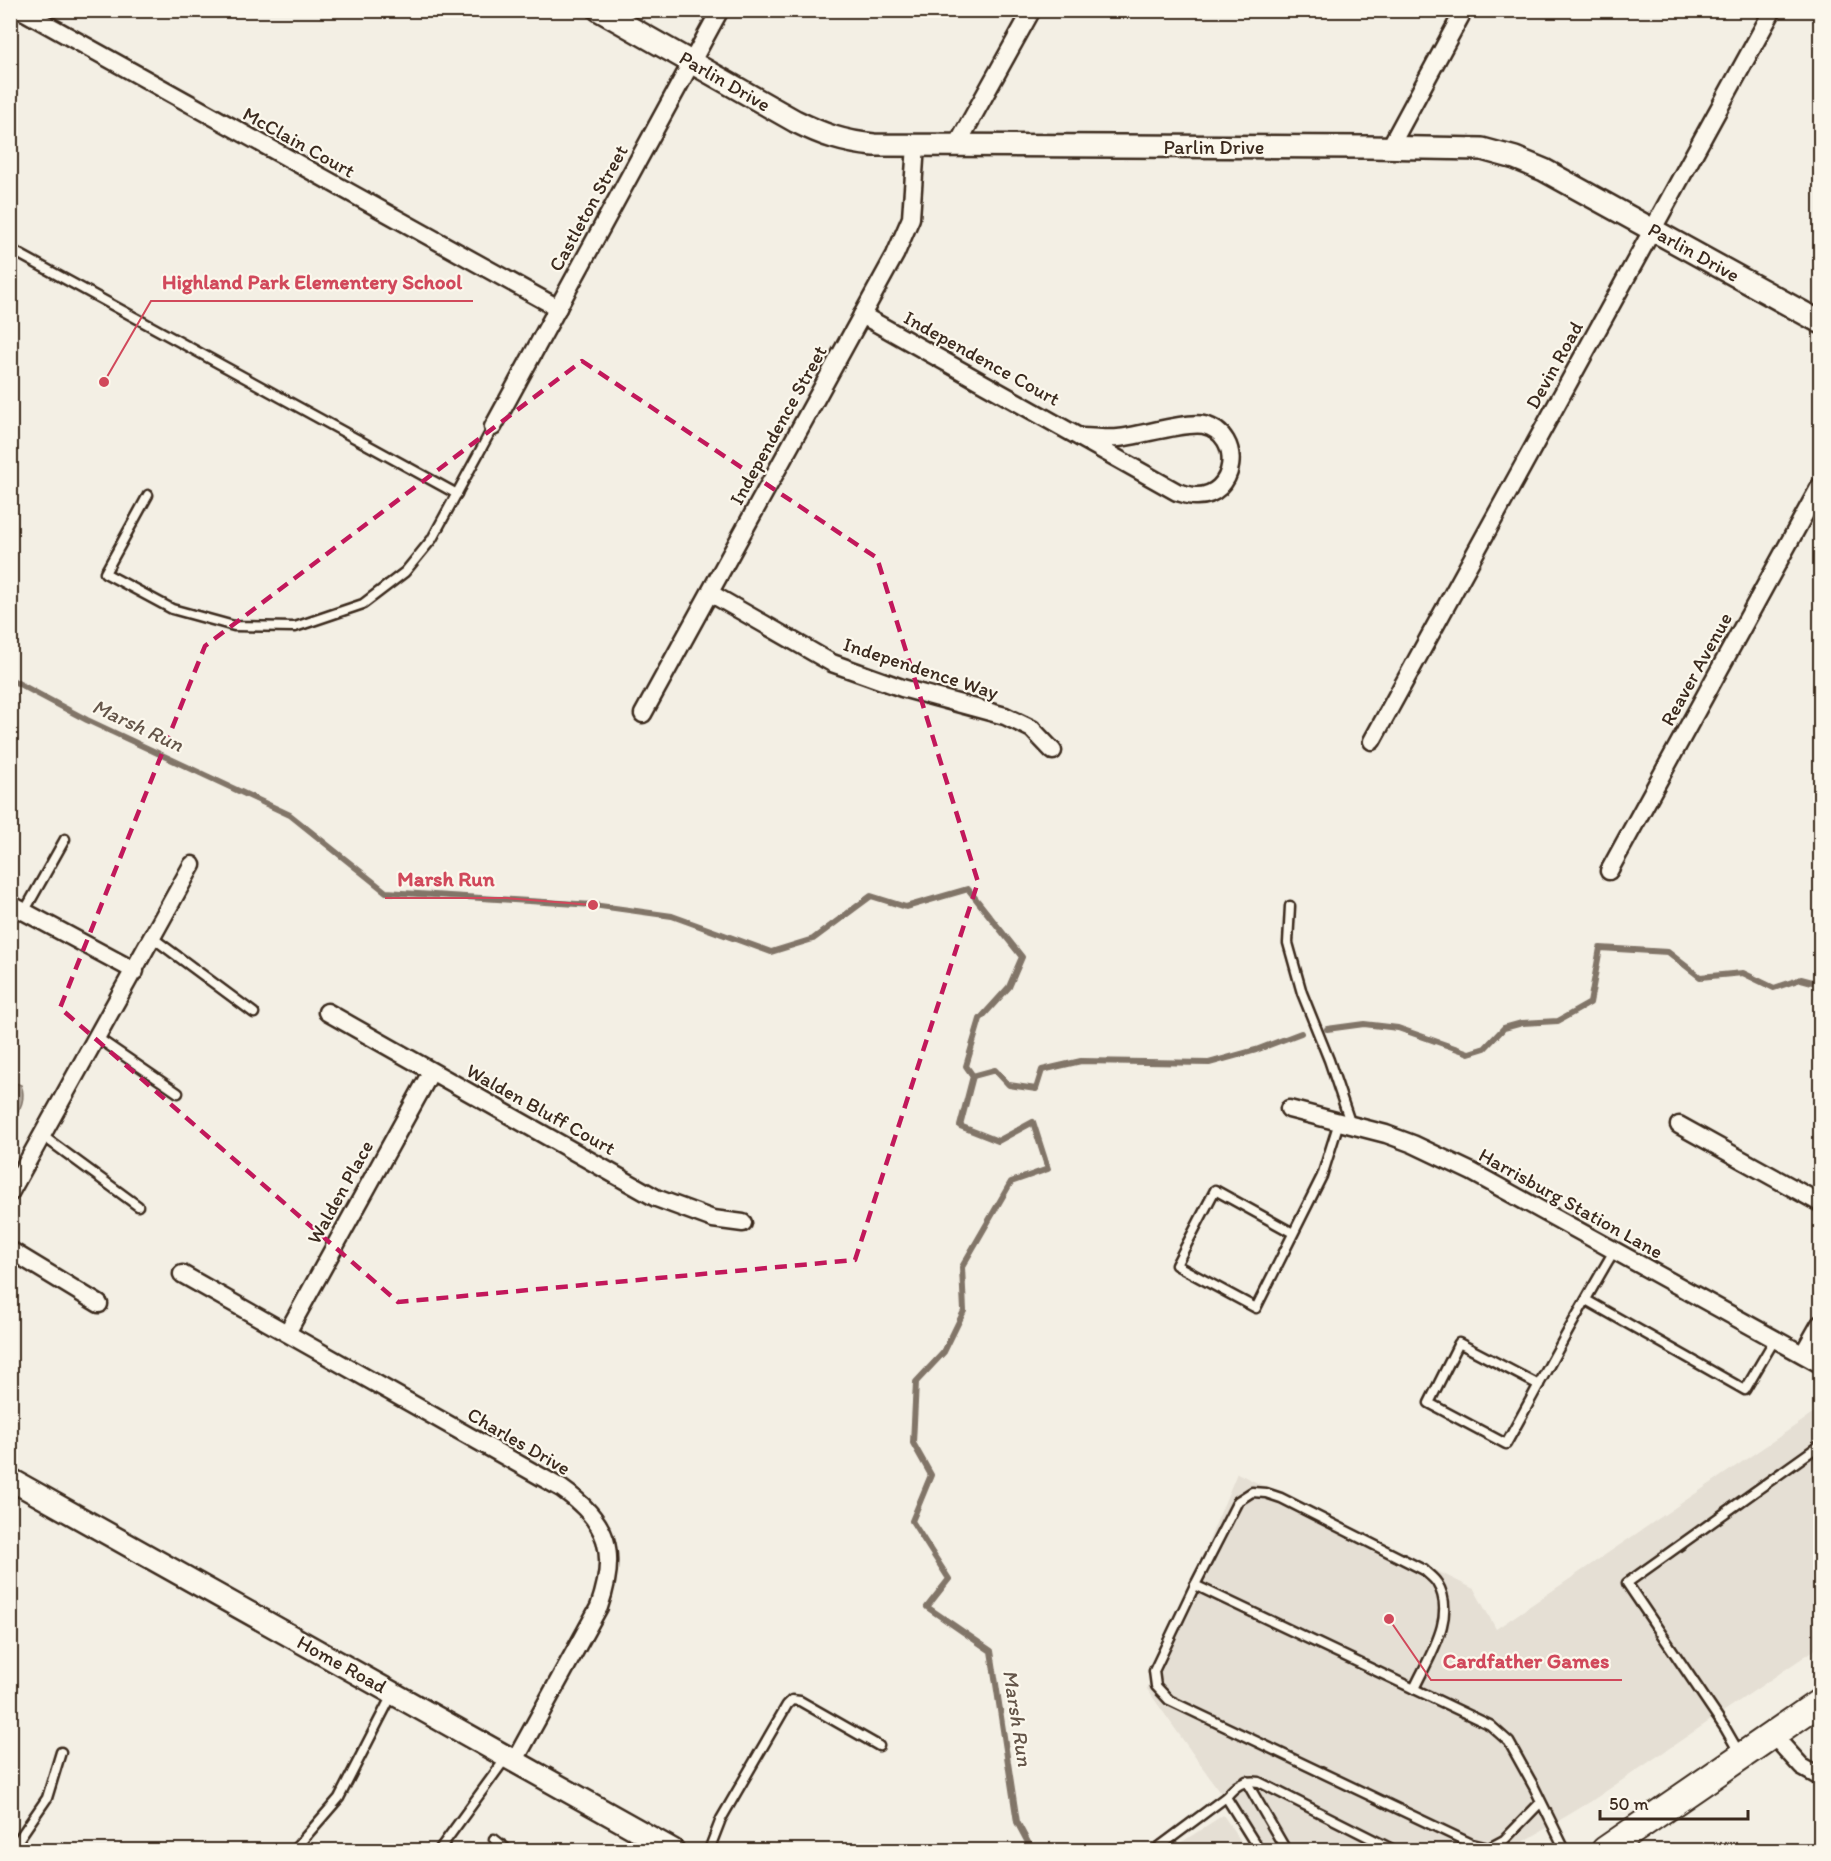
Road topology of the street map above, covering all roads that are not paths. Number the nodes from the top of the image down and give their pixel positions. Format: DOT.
graph roads {
  1 [pos="21,10"];
  2 [pos="599,10"];
  3 [pos="720,10"];
  4 [pos="1032,10"];
  5 [pos="1464,10"];
  6 [pos="1773,10"];
  7 [pos="692,62"];
  8 [pos="916,145"];
  9 [pos="957,145"];
  10 [pos="1390,147"];
  11 [pos="1653,229"];
  12 [pos="10,249"];
  13 [pos="558,308"];
  14 [pos="862,315"];
  15 [pos="1821,322"];
  16 [pos="493,427"];
  17 [pos="1082,437"];
  18 [pos="1821,486"];
  19 [pos="457,494"];
  20 [pos="148,495"];
  21 [pos="710,593"];
  22 [pos="643,714"];
  23 [pos="1371,741"];
  24 [pos="1053,752"];
  25 [pos="65,839"];
  26 [pos="192,866"];
  27 [pos="1609,871"];
  28 [pos="1290,906"];
  29 [pos="15,909"];
  30 [pos="153,938"];
  31 [pos="135,971"];
  32 [pos="327,1012"];
  33 [pos="254,1013"];
  34 [pos="98,1038"];
  35 [pos="431,1072"];
  36 [pos="178,1094"];
  37 [pos="1289,1109"];
  38 [pos="1345,1124"];
  39 [pos="1679,1125"];
  40 [pos="43,1136"];
  41 [pos="10,1193"];
  42 [pos="1821,1203"];
  43 [pos="138,1206"];
  44 [pos="743,1223"];
  45 [pos="1293,1233"];
  46 [pos="1614,1251"];
  47 [pos="12,1255"];
  48 [pos="182,1274"];
  49 [pos="1586,1300"];
  50 [pos="99,1304"];
  51 [pos="1821,1323"];
  52 [pos="287,1333"];
  53 [pos="1775,1340"];
  54 [pos="1803,1354"];
  55 [pos="1821,1364"];
  56 [pos="1539,1385"];
  57 [pos="1821,1445"];
  58 [pos="10,1479"];
  59 [pos="1195,1585"];
  60 [pos="1414,1689"];
  61 [pos="393,1693"];
  62 [pos="1821,1702"];
  63 [pos="1773,1735"];
  64 [pos="879,1746"];
  65 [pos="61,1752"];
  66 [pos="1741,1757"];
  67 [pos="510,1760"];
  68 [pos="1821,1778"];
  69 [pos="1246,1781"];
  70 [pos="1226,1797"];
  71 [pos="1541,1802"];
  72 [pos="494,1839"];
  73 [pos="14,1851"];
  74 [pos="294,1851"];
  75 [pos="439,1851"];
  76 [pos="508,1851"];
  77 [pos="673,1851"];
  78 [pos="710,1851"];
  79 [pos="1155,1851"];
  80 [pos="1259,1851"];
  81 [pos="1286,1851"];
  82 [pos="1394,1851"];
  83 [pos="1565,1851"];
  84 [pos="1605,1851"];
  1 -- 13 [label="street, McClain Court"];
  2 -- 7 [label="street, Parlin Drive"];
  3 -- 7 [label="street, Castleton Street"];
  4 -- 9 [label="street"];
  5 -- 10 [label="street"];
  6 -- 11 [label="street, Devin Road"];
  7 -- 8 [label="street, Parlin Drive"];
  7 -- 13 [label="street, Castleton Street"];
  8 -- 9 [label="street, Parlin Drive"];
  8 -- 14 [label="street, Independence Street"];
  9 -- 10 [label="street, Parlin Drive"];
  10 -- 11 [label="street, Parlin Drive"];
  11 -- 15 [label="street, Parlin Drive"];
  11 -- 23 [label="street, Devin Road"];
  12 -- 19 [label="lane"];
  13 -- 16 [label="street, Castleton Street"];
  14 -- 17 [label="street, Independence Court"];
  14 -- 21 [label="street, Independence Street"];
  16 -- 19 [label="lane"];
  17 -- 17 [label="street, Independence Court"];
  18 -- 27 [label="street, Reaver Avenue"];
  19 -- 20 [label="lane"];
  21 -- 22 [label="street, Independence Street"];
  21 -- 24 [label="street, Independence Way"];
  25 -- 29 [label="lane"];
  26 -- 30 [label="street"];
  28 -- 38 [label="lane"];
  29 -- 31 [label="street"];
  30 -- 31 [label="street"];
  30 -- 33 [label="lane"];
  31 -- 34 [label="street"];
  32 -- 35 [label="street, Walden Bluff Court"];
  34 -- 36 [label="lane"];
  34 -- 40 [label="street"];
  35 -- 44 [label="street, Walden Bluff Court"];
  35 -- 52 [label="street, Walden Place"];
  37 -- 38 [label="street, Harrisburg Station Lane"];
  38 -- 45 [label="lane"];
  38 -- 46 [label="street, Harrisburg Station Lane"];
  39 -- 42 [label="street"];
  40 -- 41 [label="street"];
  40 -- 43 [label="lane"];
  45 -- 45 [label="lane"];
  46 -- 49 [label="lane"];
  46 -- 53 [label="street, Harrisburg Station Lane"];
  47 -- 50 [label="street"];
  48 -- 52 [label="street, Charles Drive"];
  49 -- 53 [label="lane"];
  49 -- 56 [label="lane"];
  51 -- 54 [label="street"];
  52 -- 67 [label="street, Charles Drive"];
  53 -- 54 [label="street, Harrisburg Station Lane"];
  54 -- 55 [label="street, Harrisburg Station Lane"];
  56 -- 56 [label="lane"];
  57 -- 66 [label="lane"];
  58 -- 61 [label="street, Home Road"];
  59 -- 60 [label="lane"];
  59 -- 60 [label="lane"];
  59 -- 71 [label="lane"];
  60 -- 71 [label="lane"];
  61 -- 67 [label="street, Home Road"];
  61 -- 74 [label="lane"];
  62 -- 63 [label="main road"];
  63 -- 66 [label="main road"];
  63 -- 68 [label="street"];
  64 -- 78 [label="lane"];
  65 -- 73 [label="lane"];
  66 -- 84 [label="main road"];
  67 -- 75 [label="lane"];
  67 -- 77 [label="street, Home Road"];
  69 -- 70 [label="lane"];
  69 -- 81 [label="lane"];
  69 -- 82 [label="lane"];
  70 -- 79 [label="lane"];
  70 -- 80 [label="lane"];
  71 -- 83 [label="lane"];
  72 -- 76 [label="lane"];
}
